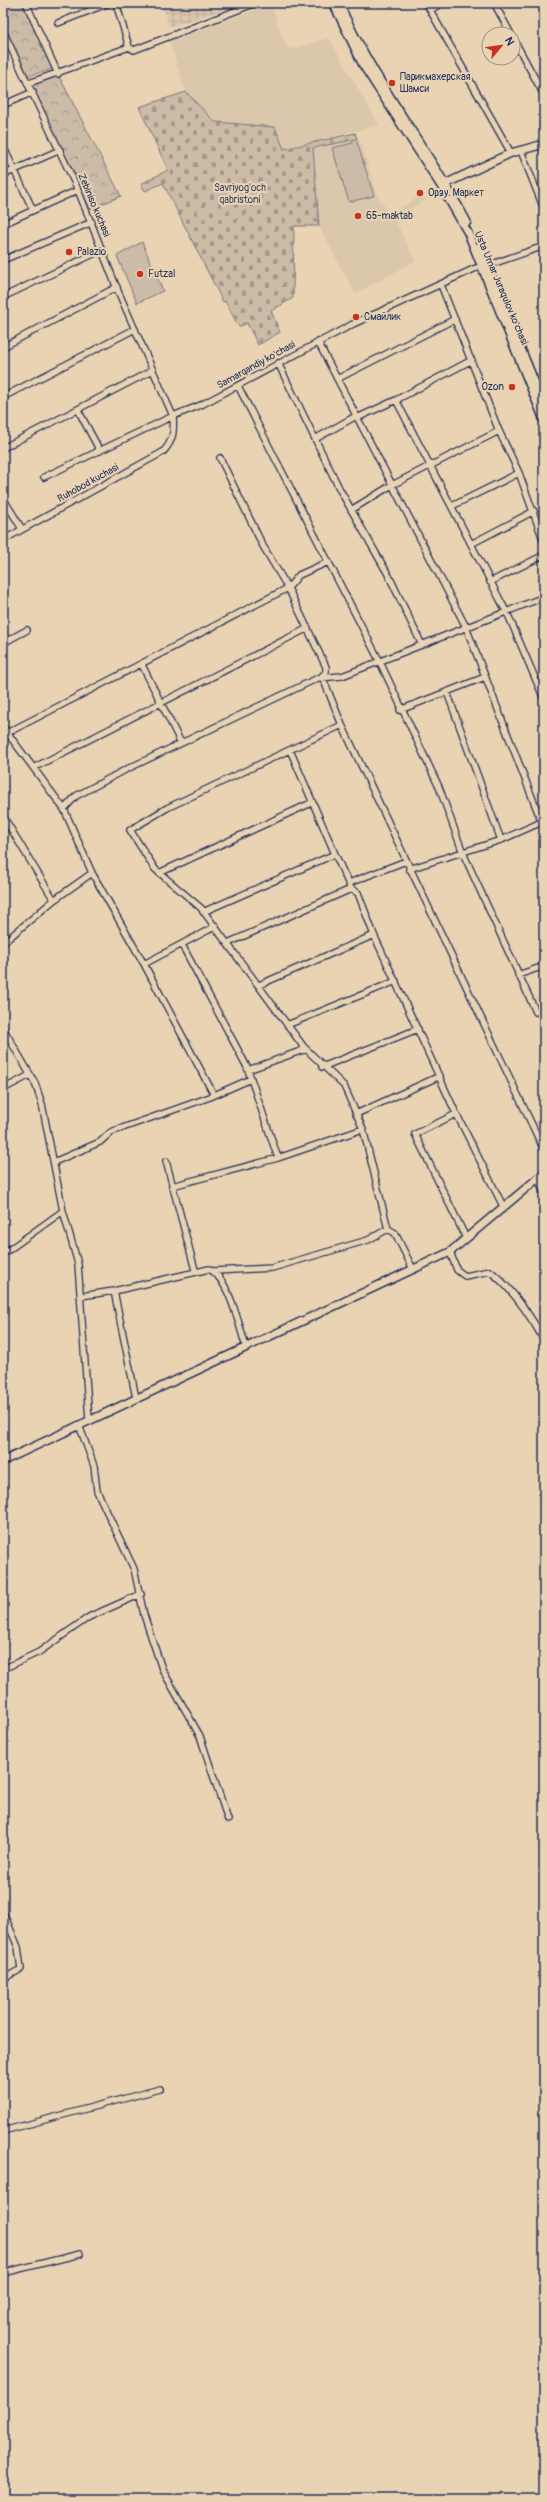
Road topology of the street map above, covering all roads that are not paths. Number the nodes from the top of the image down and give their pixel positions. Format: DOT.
graph roads {
  1 [pos="26,3"];
  2 [pos="109,3"];
  3 [pos="116,3"];
  4 [pos="256,3"];
  5 [pos="333,3"];
  6 [pos="339,3"];
  7 [pos="426,3"];
  8 [pos="442,3"];
  9 [pos="494,3"];
  10 [pos="430,10"];
  11 [pos="58,22"];
  12 [pos="506,26"];
  13 [pos="3,31"];
  14 [pos="129,47"];
  15 [pos="521,53"];
  16 [pos="58,74"];
  17 [pos="29,83"];
  18 [pos="33,92"];
  19 [pos="544,95"];
  20 [pos="3,105"];
  21 [pos="544,144"];
  22 [pos="3,146"];
  23 [pos="60,150"];
  24 [pos="521,151"];
  25 [pos="511,153"];
  26 [pos="15,170"];
  27 [pos="3,175"];
  28 [pos="443,185"];
  29 [pos="78,190"];
  30 [pos="544,209"];
  31 [pos="33,210"];
  32 [pos="92,222"];
  33 [pos="3,224"];
  34 [pos="544,246"];
  35 [pos="102,250"];
  36 [pos="3,260"];
  37 [pos="495,264"];
  38 [pos="476,268"];
  39 [pos="441,285"];
  40 [pos="117,287"];
  41 [pos="3,297"];
  42 [pos="455,319"];
  43 [pos="135,329"];
  44 [pos="318,342"];
  45 [pos="3,347"];
  46 [pos="472,360"];
  47 [pos="278,363"];
  48 [pos="153,370"];
  49 [pos="337,379"];
  50 [pos="238,386"];
  51 [pos="3,398"];
  52 [pos="396,400"];
  53 [pos="544,405"];
  54 [pos="78,410"];
  55 [pos="173,416"];
  56 [pos="357,417"];
  57 [pos="544,420"];
  58 [pos="499,431"];
  59 [pos="174,434"];
  60 [pos="315,439"];
  61 [pos="3,448"];
  62 [pos="100,451"];
  63 [pos="220,458"];
  64 [pos="432,466"];
  65 [pos="519,473"];
  66 [pos="44,477"];
  67 [pos="392,485"];
  68 [pos="3,498"];
  69 [pos="452,506"];
  70 [pos="351,510"];
  71 [pos="534,511"];
  72 [pos="22,529"];
  73 [pos="3,540"];
  74 [pos="544,542"];
  75 [pos="471,544"];
  76 [pos="544,555"];
  77 [pos="328,562"];
  78 [pos="490,582"];
  79 [pos="288,588"];
  80 [pos="544,597"];
  81 [pos="507,613"];
  82 [pos="308,628"];
  83 [pos="466,628"];
  84 [pos="27,630"];
  85 [pos="3,643"];
  86 [pos="422,645"];
  87 [pos="380,662"];
  88 [pos="142,665"];
  89 [pos="322,676"];
  90 [pos="485,677"];
  91 [pos="447,692"];
  92 [pos="544,699"];
  93 [pos="161,702"];
  94 [pos="400,710"];
  95 [pos="342,725"];
  96 [pos="3,727"];
  97 [pos="5,734"];
  98 [pos="181,743"];
  99 [pos="290,750"];
  100 [pos="35,767"];
  101 [pos="311,803"];
  102 [pos="64,809"];
  103 [pos="3,816"];
  104 [pos="544,823"];
  105 [pos="501,840"];
  106 [pos="462,853"];
  107 [pos="334,854"];
  108 [pos="406,861"];
  109 [pos="409,869"];
  110 [pos="159,873"];
  111 [pos="92,874"];
  112 [pos="350,886"];
  113 [pos="54,900"];
  114 [pos="203,912"];
  115 [pos="216,926"];
  116 [pos="374,935"];
  117 [pos="3,943"];
  118 [pos="228,943"];
  119 [pos="182,945"];
  120 [pos="144,964"];
  121 [pos="544,966"];
  122 [pos="518,974"];
  123 [pos="396,981"];
  124 [pos="259,985"];
  125 [pos="536,1012"];
  126 [pos="287,1025"];
  127 [pos="418,1029"];
  128 [pos="4,1031"];
  129 [pos="306,1049"];
  130 [pos="322,1067"];
  131 [pos="248,1070"];
  132 [pos="30,1075"];
  133 [pos="440,1076"];
  134 [pos="251,1079"];
  135 [pos="3,1089"];
  136 [pos="214,1096"];
  137 [pos="356,1114"];
  138 [pos="456,1114"];
  139 [pos="363,1129"];
  140 [pos="544,1150"];
  141 [pos="278,1158"];
  142 [pos="166,1161"];
  143 [pos="54,1162"];
  144 [pos="544,1173"];
  145 [pos="538,1178"];
  146 [pos="172,1186"];
  147 [pos="544,1193"];
  148 [pos="503,1206"];
  149 [pos="63,1211"];
  150 [pos="388,1229"];
  151 [pos="466,1238"];
  152 [pos="450,1252"];
  153 [pos="3,1254"];
  154 [pos="413,1269"];
  155 [pos="195,1270"];
  156 [pos="214,1271"];
  157 [pos="114,1291"];
  158 [pos="81,1296"];
  159 [pos="544,1340"];
  160 [pos="246,1346"];
  161 [pos="136,1398"];
  162 [pos="89,1420"];
  163 [pos="79,1425"];
  164 [pos="3,1461"];
  165 [pos="141,1594"];
  166 [pos="3,1669"];
  167 [pos="228,1820"];
  168 [pos="3,1912"];
  169 [pos="3,1979"];
  170 [pos="160,2089"];
  171 [pos="3,2130"];
  172 [pos="80,2254"];
  173 [pos="3,2273"];
  1 -- 16 [label="street"];
  2 -- 11 [label="street"];
  3 -- 14 [label="street"];
  4 -- 14 [label="street"];
  5 -- 28 [label="main road, Usta Umar Juraqulov ko'chasi"];
  6 -- 28 [label="main road, Usta Umar Juraqulov ko'chasi"];
  7 -- 10 [label="street"];
  8 -- 10 [label="street"];
  9 -- 12 [label="street"];
  10 -- 25 [label="street"];
  13 -- 17 [label="street, Zebiniso kuchasi"];
  14 -- 16 [label="street"];
  15 -- 19 [label="street"];
  16 -- 17 [label="street"];
  17 -- 18 [label="street, Zebiniso kuchasi"];
  18 -- 20 [label="street"];
  18 -- 23 [label="street, Zebiniso kuchasi"];
  21 -- 24 [label="main road"];
  22 -- 26 [label="street"];
  23 -- 26 [label="street"];
  23 -- 29 [label="street, Zebiniso kuchasi"];
  24 -- 25 [label="main road"];
  24 -- 30 [label="street"];
  25 -- 28 [label="main road"];
  26 -- 27 [label="street"];
  26 -- 31 [label="street"];
  28 -- 53 [label="main road, Usta Umar Juraqulov ko'chasi"];
  28 -- 57 [label="main road, Usta Umar Juraqulov ko'chasi"];
  29 -- 31 [label="street"];
  29 -- 32 [label="street, Zebiniso kuchasi"];
  31 -- 33 [label="street"];
  32 -- 35 [label="street, Zebiniso kuchasi"];
  32 -- 36 [label="street"];
  34 -- 37 [label="street"];
  35 -- 40 [label="street, Zebiniso kuchasi"];
  35 -- 41 [label="street"];
  38 -- 39 [label="street, Samarqandiy ko'chasi"];
  39 -- 42 [label="street"];
  39 -- 44 [label="street, Samarqandiy ko'chasi"];
  40 -- 43 [label="street, Zebiniso kuchasi"];
  40 -- 45 [label="street"];
  42 -- 46 [label="street"];
  42 -- 49 [label="street"];
  43 -- 48 [label="street, Zebiniso kuchasi"];
  43 -- 51 [label="street"];
  44 -- 47 [label="street, Samarqandiy ko'chasi"];
  44 -- 49 [label="street"];
  46 -- 52 [label="street"];
  46 -- 58 [label="street"];
  47 -- 50 [label="street, Samarqandiy ko'chasi"];
  47 -- 60 [label="street"];
  48 -- 54 [label="street"];
  48 -- 55 [label="street, Zebiniso kuchasi"];
  49 -- 56 [label="street"];
  50 -- 55 [label="street, Samarqandiy ko'chasi"];
  50 -- 77 [label="street"];
  52 -- 56 [label="street"];
  52 -- 64 [label="street"];
  54 -- 61 [label="street"];
  54 -- 62 [label="street"];
  55 -- 59 [label="street, Zebiniso kuchasi"];
  55 -- 62 [label="street, Samarqandiy ko'chasi"];
  56 -- 60 [label="street"];
  56 -- 67 [label="street"];
  58 -- 64 [label="street"];
  58 -- 65 [label="street"];
  59 -- 72 [label="street, Ruhobod kuchasi"];
  60 -- 70 [label="street"];
  62 -- 66 [label="street, Samarqandiy ko'chasi"];
  63 -- 79 [label="street"];
  64 -- 67 [label="street"];
  64 -- 69 [label="street"];
  65 -- 69 [label="street"];
  65 -- 71 [label="street"];
  67 -- 70 [label="street"];
  67 -- 83 [label="street"];
  68 -- 72 [label="street"];
  69 -- 75 [label="street"];
  70 -- 86 [label="street"];
  71 -- 74 [label="street"];
  71 -- 75 [label="street"];
  72 -- 73 [label="street, Ruhobod kuchasi"];
  75 -- 78 [label="street"];
  76 -- 78 [label="street"];
  77 -- 79 [label="street"];
  77 -- 87 [label="street"];
  78 -- 81 [label="street"];
  79 -- 82 [label="street"];
  79 -- 88 [label="street"];
  80 -- 81 [label="street"];
  81 -- 83 [label="street"];
  81 -- 92 [label="street"];
  82 -- 89 [label="street"];
  82 -- 93 [label="street"];
  83 -- 86 [label="street"];
  83 -- 90 [label="street"];
  84 -- 85 [label="street"];
  86 -- 87 [label="street"];
  87 -- 89 [label="street"];
  87 -- 94 [label="street"];
  88 -- 93 [label="street"];
  88 -- 97 [label="street"];
  89 -- 95 [label="street"];
  89 -- 98 [label="street"];
  90 -- 91 [label="street"];
  90 -- 104 [label="street"];
  91 -- 94 [label="street"];
  91 -- 105 [label="street"];
  93 -- 98 [label="street"];
  93 -- 100 [label="street"];
  94 -- 106 [label="street"];
  95 -- 99 [label="street"];
  95 -- 108 [label="street"];
  96 -- 97 [label="street"];
  97 -- 100 [label="street"];
  98 -- 102 [label="street"];
  99 -- 101 [label="street"];
  99 -- 110 [label="street"];
  100 -- 102 [label="street"];
  101 -- 107 [label="street"];
  101 -- 110 [label="street"];
  102 -- 111 [label="street"];
  103 -- 113 [label="street"];
  104 -- 105 [label="street"];
  105 -- 106 [label="street"];
  106 -- 109 [label="street"];
  106 -- 122 [label="street"];
  107 -- 112 [label="street"];
  107 -- 114 [label="street"];
  108 -- 109 [label="street"];
  108 -- 112 [label="street"];
  109 -- 140 [label="street"];
  110 -- 114 [label="street"];
  111 -- 113 [label="street"];
  111 -- 120 [label="street"];
  112 -- 116 [label="street"];
  112 -- 118 [label="street"];
  113 -- 117 [label="street"];
  114 -- 115 [label="street"];
  115 -- 118 [label="street"];
  115 -- 119 [label="street"];
  116 -- 123 [label="street"];
  116 -- 124 [label="street"];
  118 -- 124 [label="street"];
  119 -- 120 [label="street"];
  119 -- 131 [label="street"];
  120 -- 136 [label="street"];
  121 -- 122 [label="street"];
  122 -- 125 [label="street"];
  123 -- 126 [label="street"];
  123 -- 127 [label="street"];
  124 -- 126 [label="street"];
  126 -- 129 [label="street"];
  127 -- 130 [label="street"];
  127 -- 133 [label="street"];
  128 -- 132 [label="street"];
  129 -- 130 [label="street"];
  129 -- 131 [label="street"];
  130 -- 137 [label="street"];
  131 -- 134 [label="street"];
  132 -- 135 [label="street"];
  132 -- 143 [label="street"];
  133 -- 137 [label="street"];
  133 -- 138 [label="street"];
  134 -- 136 [label="street"];
  134 -- 141 [label="street"];
  136 -- 143 [label="street"];
  137 -- 139 [label="street"];
  138 -- 148 [label="street"];
  138 -- 151 [label="street"];
  139 -- 141 [label="street"];
  139 -- 150 [label="street"];
  141 -- 146 [label="street"];
  142 -- 146 [label="street"];
  143 -- 149 [label="street"];
  144 -- 145 [label="main road"];
  145 -- 147 [label="street"];
  145 -- 148 [label="main road"];
  146 -- 155 [label="street"];
  148 -- 151 [label="main road"];
  149 -- 153 [label="street"];
  149 -- 158 [label="street"];
  150 -- 154 [label="street"];
  150 -- 156 [label="street"];
  151 -- 152 [label="main road"];
  152 -- 154 [label="main road"];
  152 -- 159 [label="street"];
  154 -- 160 [label="main road"];
  155 -- 156 [label="street"];
  155 -- 157 [label="street"];
  156 -- 160 [label="street"];
  157 -- 158 [label="street"];
  157 -- 161 [label="street"];
  158 -- 162 [label="street"];
  160 -- 161 [label="main road"];
  161 -- 162 [label="main road"];
  162 -- 163 [label="main road"];
  163 -- 164 [label="main road"];
  163 -- 165 [label="street"];
  165 -- 166 [label="street"];
  165 -- 167 [label="street"];
  168 -- 169 [label="street"];
  170 -- 171 [label="street"];
  172 -- 173 [label="street"];
}
